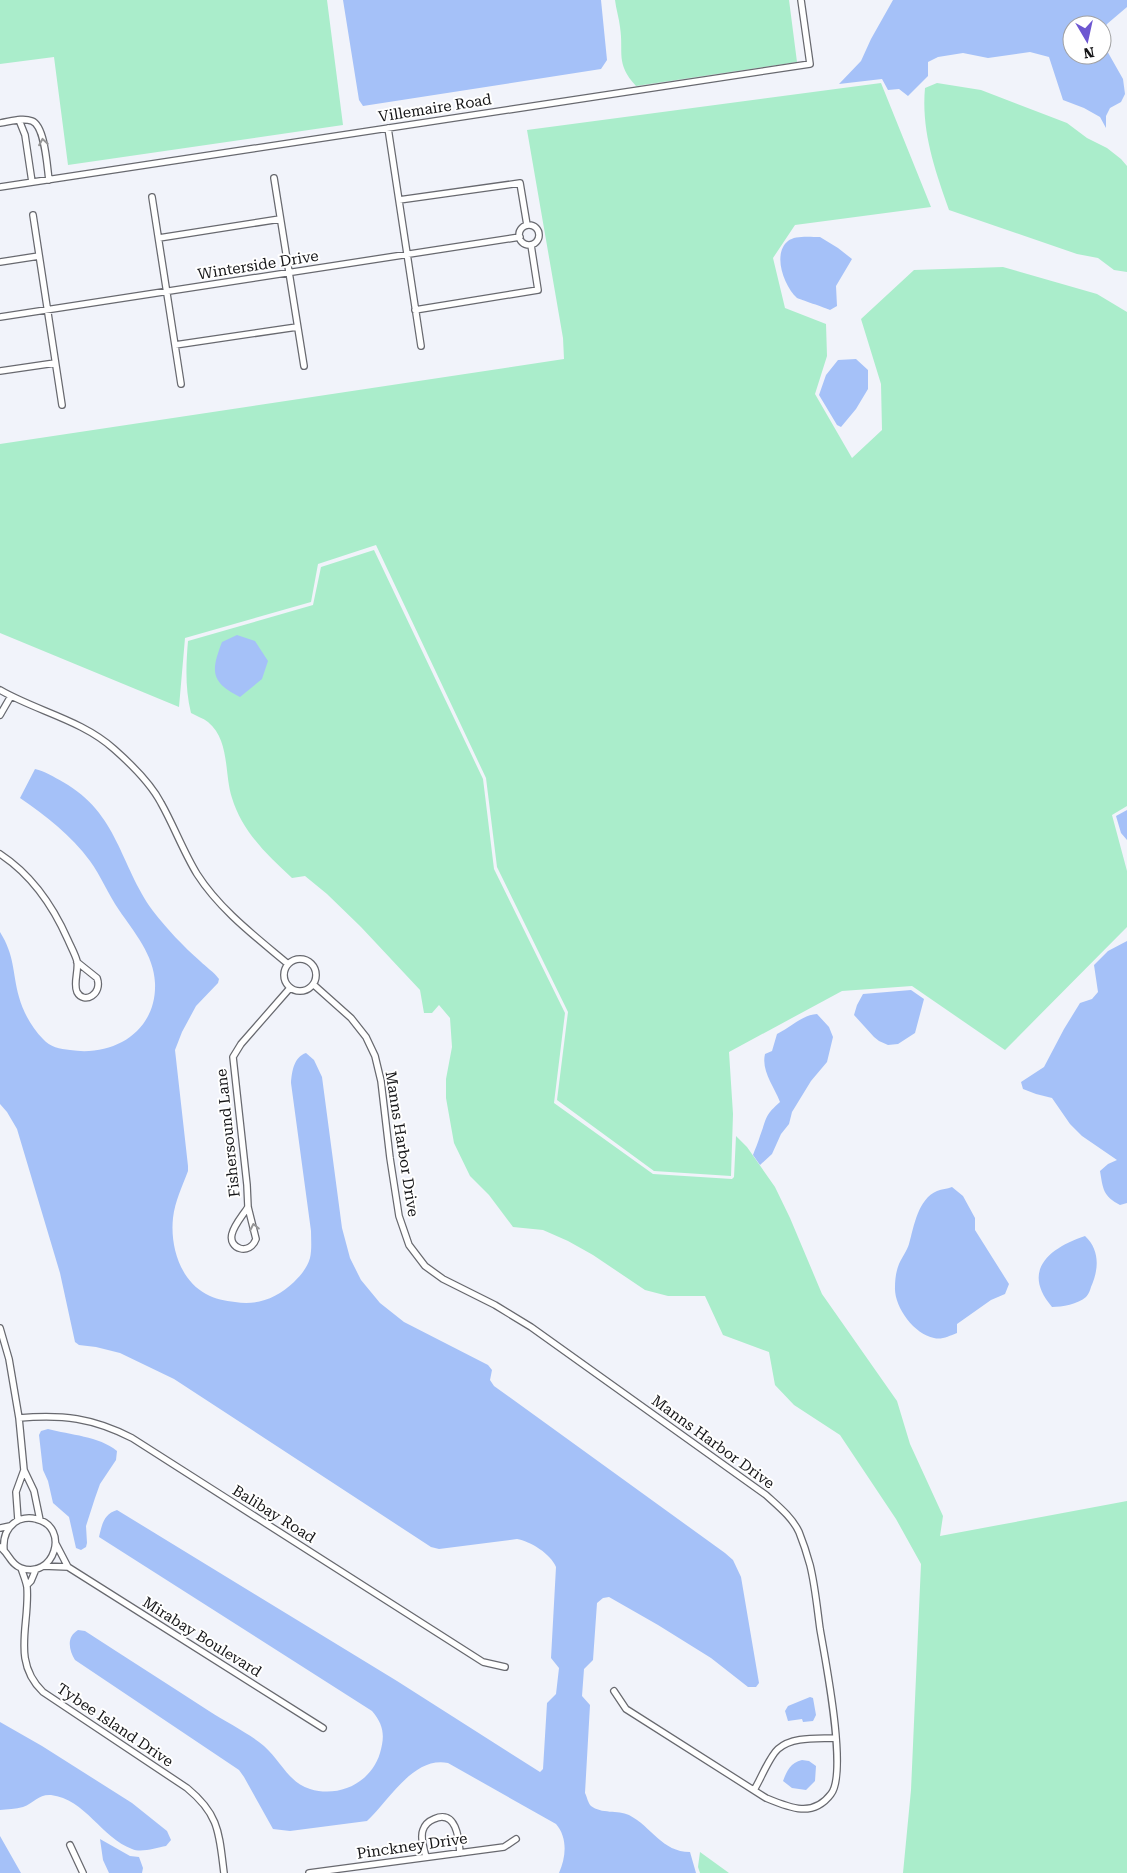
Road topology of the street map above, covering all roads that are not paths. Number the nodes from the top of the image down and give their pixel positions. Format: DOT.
graph roads {
  1 [pos="801,0"];
  2 [pos="19,120"];
  3 [pos="0,123"];
  4 [pos="388,128"];
  5 [pos="274,178"];
  6 [pos="49,180"];
  7 [pos="32,182"];
  8 [pos="0,187"];
  9 [pos="152,197"];
  10 [pos="399,200"];
  11 [pos="33,215"];
  12 [pos="280,219"];
  13 [pos="527,225"];
  14 [pos="520,237"];
  15 [pos="158,238"];
  16 [pos="530,245"];
  17 [pos="407,255"];
  18 [pos="40,256"];
  19 [pos="0,262"];
  20 [pos="289,272"];
  21 [pos="167,291"];
  22 [pos="47,310"];
  23 [pos="415,310"];
  24 [pos="0,317"];
  25 [pos="298,327"];
  26 [pos="175,345"];
  27 [pos="421,346"];
  28 [pos="56,364"];
  29 [pos="304,366"];
  30 [pos="0,371"];
  31 [pos="181,384"];
  32 [pos="62,405"];
  33 [pos="0,690"];
  34 [pos="11,696"];
  35 [pos="0,715"];
  36 [pos="0,854"];
  37 [pos="77,962"];
  38 [pos="288,964"];
  39 [pos="314,986"];
  40 [pos="290,988"];
  41 [pos="248,1207"];
  42 [pos="0,1328"];
  43 [pos="19,1418"];
  44 [pos="24,1470"];
  45 [pos="32,1488"];
  46 [pos="17,1490"];
  47 [pos="18,1520"];
  48 [pos="40,1520"];
  49 [pos="10,1526"];
  50 [pos="0,1528"];
  51 [pos="56,1544"];
  52 [pos="2,1549"];
  53 [pos="43,1566"];
  54 [pos="68,1567"];
  55 [pos="21,1568"];
  56 [pos="36,1569"];
  57 [pos="27,1585"];
  58 [pos="505,1667"];
  59 [pos="614,1691"];
  60 [pos="323,1728"];
  61 [pos="836,1738"];
  62 [pos="754,1790"];
  63 [pos="516,1839"];
  64 [pos="70,1846"];
  65 [pos="460,1852"];
  66 [pos="426,1857"];
  67 [pos="83,1873"];
  68 [pos="224,1873"];
  69 [pos="309,1873"];
  1 -- 4 [label="street, Villemaire Road"];
  2 -- 3 [label="street"];
  6 -- 2 [label="street, one-way"];
  2 -- 7 [label="street"];
  4 -- 6 [label="street, Villemaire Road"];
  4 -- 10 [label="street"];
  5 -- 12 [label="street"];
  6 -- 7 [label="street, Villemaire Road"];
  7 -- 8 [label="street, Villemaire Road"];
  9 -- 15 [label="street"];
  10 -- 13 [label="street"];
  10 -- 17 [label="street"];
  11 -- 18 [label="street"];
  12 -- 15 [label="street"];
  12 -- 20 [label="street"];
  13 -- 14 [label="street"];
  13 -- 16 [label="street"];
  14 -- 16 [label="street"];
  14 -- 17 [label="street, Winterside Drive"];
  15 -- 21 [label="street"];
  16 -- 23 [label="street"];
  17 -- 20 [label="street, Winterside Drive"];
  17 -- 23 [label="street"];
  18 -- 19 [label="street"];
  18 -- 22 [label="street"];
  20 -- 21 [label="street, Winterside Drive"];
  20 -- 25 [label="street"];
  21 -- 22 [label="street, Winterside Drive"];
  21 -- 26 [label="street"];
  22 -- 24 [label="street, Winterside Drive"];
  22 -- 28 [label="street"];
  23 -- 27 [label="street"];
  25 -- 26 [label="street"];
  25 -- 29 [label="street"];
  26 -- 31 [label="street"];
  28 -- 30 [label="street"];
  28 -- 32 [label="street"];
  33 -- 34 [label="street"];
  34 -- 35 [label="street"];
  34 -- 38 [label="street"];
  36 -- 37 [label="street"];
  37 -- 37 [label="street"];
  38 -- 39 [label="street"];
  38 -- 40 [label="street"];
  39 -- 40 [label="street"];
  39 -- 61 [label="street, Manns Harbor Drive"];
  40 -- 41 [label="street, Fishersound Lane"];
  41 -- 41 [label="street, Fishersound Lane, one-way"];
  42 -- 43 [label="street"];
  43 -- 44 [label="street"];
  43 -- 58 [label="street, Balibay Road"];
  44 -- 45 [label="street"];
  44 -- 46 [label="street"];
  45 -- 46 [label="street"];
  45 -- 48 [label="street"];
  46 -- 47 [label="street"];
  47 -- 48 [label="street"];
  47 -- 49 [label="street"];
  48 -- 51 [label="street"];
  49 -- 50 [label="street"];
  49 -- 52 [label="street"];
  51 -- 53 [label="street"];
  51 -- 54 [label="street"];
  52 -- 55 [label="street"];
  53 -- 54 [label="street, Mirabay Boulevard"];
  53 -- 56 [label="street, Mirabay Boulevard"];
  54 -- 60 [label="street, Mirabay Boulevard"];
  55 -- 56 [label="street, Mirabay Boulevard"];
  55 -- 57 [label="street, Tybee Island Drive"];
  56 -- 57 [label="street, Tybee Island Drive"];
  57 -- 68 [label="street, Tybee Island Drive"];
  59 -- 62 [label="street, Manns Harbor Drive"];
  61 -- 62 [label="street"];
  61 -- 62 [label="street, Manns Harbor Drive"];
  63 -- 65 [label="street, Pinckney Drive"];
  64 -- 67 [label="street"];
  65 -- 66 [label="street, Pinckney Drive"];
  65 -- 66 [label="street"];
  66 -- 69 [label="street, Pinckney Drive"];
}
